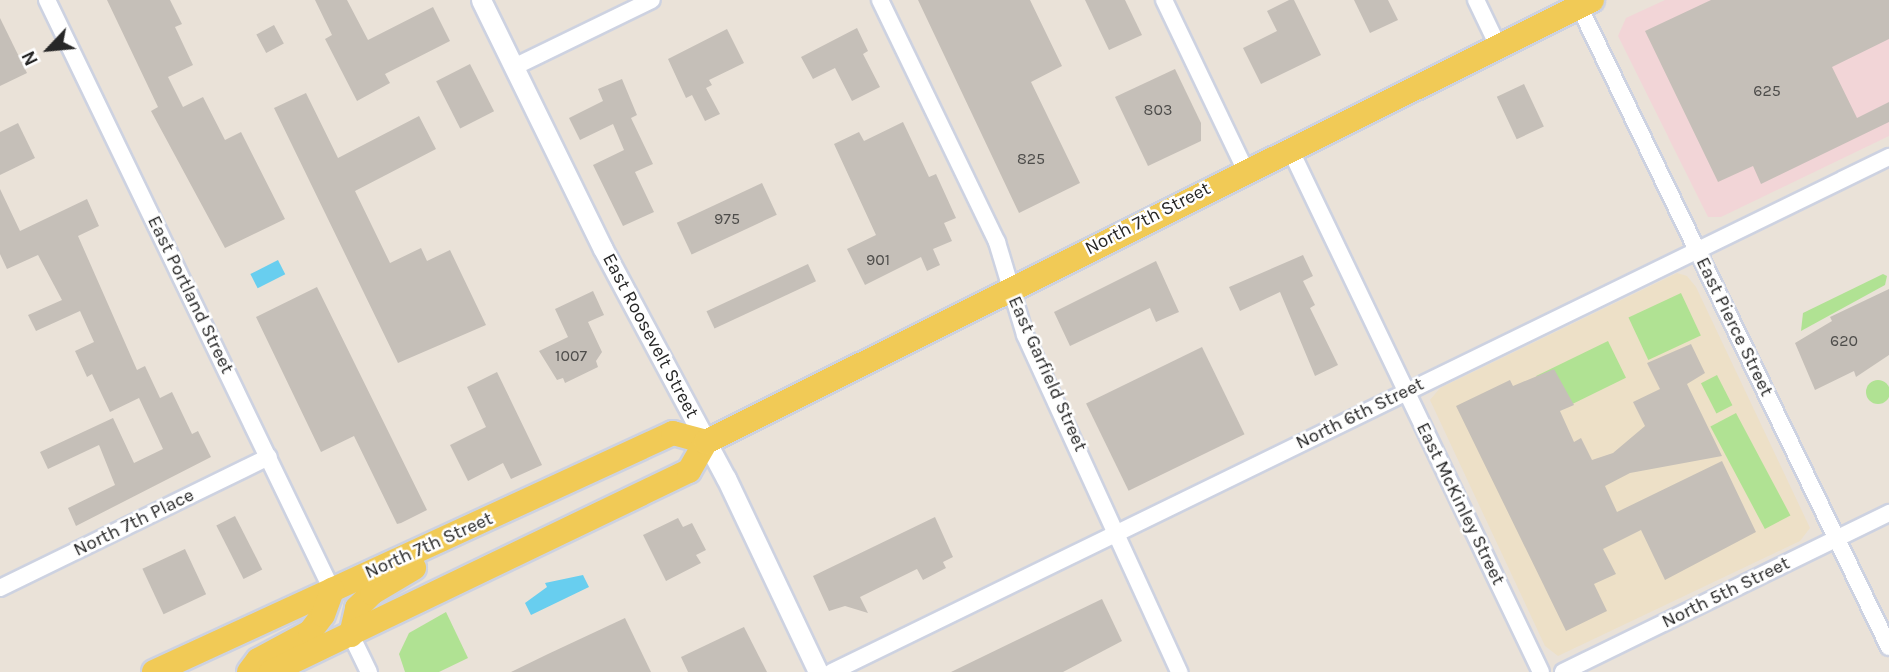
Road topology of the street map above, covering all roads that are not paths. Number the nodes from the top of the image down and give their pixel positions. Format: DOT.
graph roads {
  1 [pos="47,0"];
  2 [pos="481,0"];
  3 [pos="652,0"];
  4 [pos="880,0"];
  5 [pos="1164,0"];
  6 [pos="1476,0"];
  7 [pos="1585,3"];
  8 [pos="1498,46"];
  9 [pos="514,67"];
  10 [pos="1289,148"];
  11 [pos="1889,157"];
  12 [pos="1245,169"];
  13 [pos="1697,250"];
  14 [pos="1009,290"];
  15 [pos="1406,392"];
  16 [pos="706,442"];
  17 [pos="269,457"];
  18 [pos="1889,513"];
  19 [pos="1116,533"];
  20 [pos="1837,539"];
  21 [pos="441,541"];
  22 [pos="0,588"];
  23 [pos="332,590"];
  24 [pos="352,635"];
  25 [pos="1889,647"];
  26 [pos="154,672"];
  27 [pos="249,672"];
  28 [pos="271,672"];
  29 [pos="369,672"];
  30 [pos="818,672"];
  31 [pos="832,672"];
  32 [pos="1179,672"];
  33 [pos="1541,672"];
  34 [pos="1563,672"];
  1 -- 17 [label="street, East Portland Street"];
  2 -- 9 [label="street, East Roosevelt Street"];
  3 -- 9 [label="street"];
  4 -- 14 [label="street, East Garfield Street"];
  5 -- 12 [label="street"];
  6 -- 8 [label="street"];
  7 -- 8 [label="main road, North 7th Street"];
  7 -- 13 [label="street, East Pierce Street"];
  8 -- 10 [label="main road, North 7th Street"];
  9 -- 16 [label="street, East Roosevelt Street"];
  10 -- 12 [label="main road, North 7th Street"];
  10 -- 15 [label="street, East McKinley Street"];
  11 -- 13 [label="street, North 6th Street"];
  12 -- 14 [label="main road, North 7th Street"];
  13 -- 15 [label="street, North 6th Street"];
  13 -- 20 [label="street, East Pierce Street"];
  14 -- 16 [label="main road, North 7th Street"];
  14 -- 19 [label="street, East Garfield Street"];
  15 -- 19 [label="street, North 6th Street"];
  15 -- 33 [label="street, East McKinley Street"];
  16 -- 21 [label="main road, North 7th Street"];
  16 -- 24 [label="main road"];
  16 -- 30 [label="street, East Roosevelt Street"];
  17 -- 22 [label="street, North 7th Place"];
  17 -- 23 [label="street, East Portland Street"];
  18 -- 20 [label="street, North 5th Street"];
  19 -- 31 [label="street, North 6th Street"];
  19 -- 32 [label="street, East Garfield Street"];
  20 -- 25 [label="street, East Pierce Street"];
  20 -- 34 [label="street, North 5th Street"];
  21 -- 23 [label="main road, North 7th Street"];
  21 -- 24 [label="main road"];
  23 -- 26 [label="main road, North 7th Street"];
  23 -- 27 [label="main road"];
  24 -- 28 [label="main road"];
  24 -- 29 [label="street"];
}
